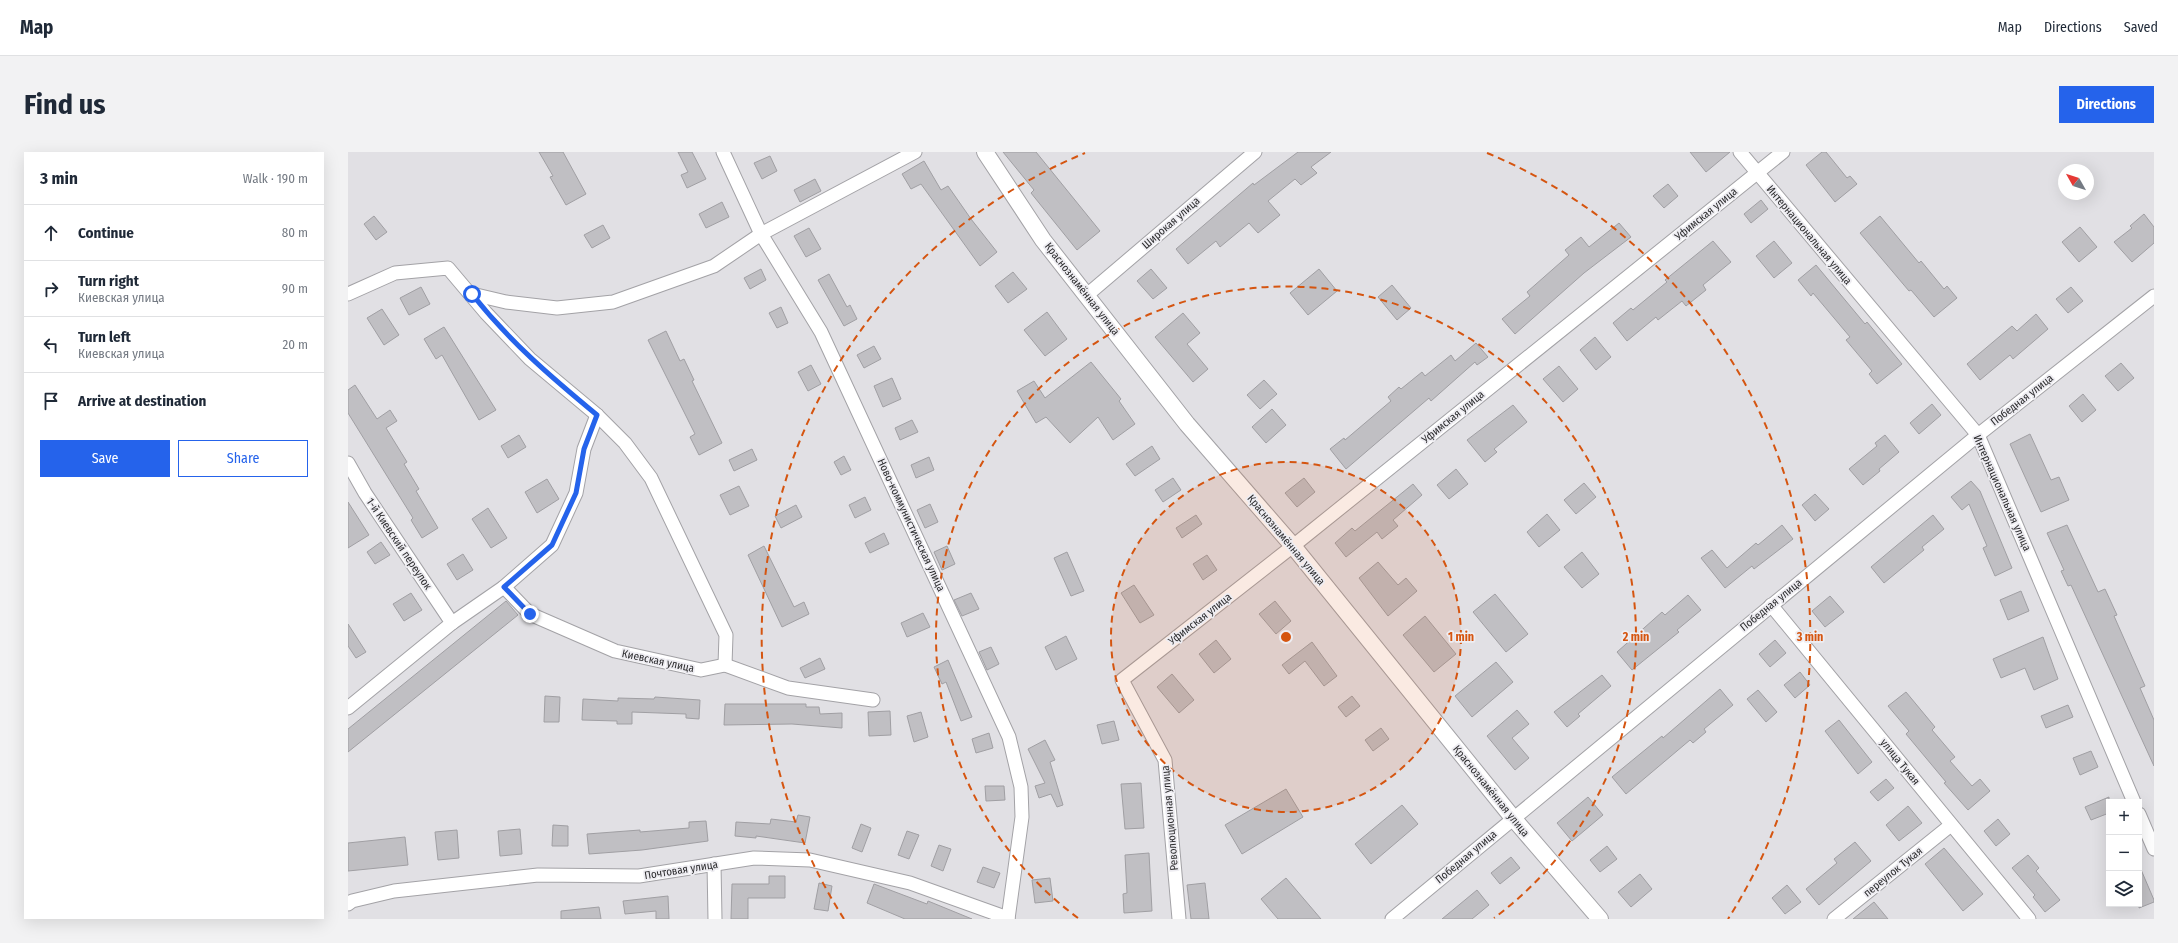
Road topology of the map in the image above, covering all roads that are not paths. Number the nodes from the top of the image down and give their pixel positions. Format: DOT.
graph roads {
  1 [pos="723,152"];
  2 [pos="915,152"];
  3 [pos="984,152"];
  4 [pos="1255,152"];
  5 [pos="1740,152"];
  6 [pos="1783,152"];
  7 [pos="1756,173"];
  8 [pos="761,234"];
  9 [pos="348,294"];
  10 [pos="472,294"];
  11 [pos="1088,295"];
  12 [pos="2154,296"];
  13 [pos="597,415"];
  14 [pos="1978,435"];
  15 [pos="348,463"];
  16 [pos="1293,546"];
  17 [pos="504,587"];
  18 [pos="1771,605"];
  19 [pos="452,623"];
  20 [pos="725,665"];
  21 [pos="1122,680"];
  22 [pos="873,700"];
  23 [pos="348,708"];
  24 [pos="2133,799"];
  25 [pos="1513,818"];
  26 [pos="2142,821"];
  27 [pos="1951,825"];
  28 [pos="2154,849"];
  29 [pos="714,864"];
  30 [pos="348,904"];
  31 [pos="715,919"];
  32 [pos="1008,919"];
  33 [pos="1179,919"];
  34 [pos="1392,919"];
  35 [pos="1600,919"];
  36 [pos="1834,919"];
  37 [pos="2029,919"];
  1 -- 8 [label="street, Ново-коммунистическая улица"];
  2 -- 8 [label="street"];
  3 -- 11 [label="street, Краснознамённая улица"];
  4 -- 11 [label="street, Широкая улица"];
  5 -- 7 [label="street, Интернациональная улица"];
  6 -- 7 [label="street, Уфимская улица"];
  7 -- 14 [label="street, Интернациональная улица"];
  7 -- 16 [label="street, Уфимская улица"];
  8 -- 10 [label="street"];
  8 -- 32 [label="street, Ново-коммунистическая улица"];
  9 -- 10 [label="street"];
  10 -- 13 [label="street"];
  11 -- 16 [label="street, Краснознамённая улица"];
  12 -- 14 [label="street, Победная улица"];
  13 -- 17 [label="street"];
  13 -- 20 [label="street"];
  14 -- 18 [label="street, Победная улица"];
  14 -- 24 [label="street, Интернациональная улица"];
  15 -- 19 [label="street, 1-й Киевский переулок"];
  16 -- 21 [label="street, Уфимская улица"];
  16 -- 25 [label="street, Краснознамённая улица"];
  17 -- 19 [label="street"];
  17 -- 20 [label="street, Киевская улица"];
  18 -- 25 [label="street, Победная улица"];
  18 -- 27 [label="street, улица Тукая"];
  19 -- 23 [label="street"];
  20 -- 22 [label="street"];
  21 -- 33 [label="street, Революционная улица"];
  25 -- 34 [label="street, Победная улица"];
  25 -- 35 [label="street, Краснознамённая улица"];
  26 -- 28 [label="street"];
  27 -- 36 [label="street, переулок Тукая"];
  27 -- 37 [label="street, улица Тукая"];
  29 -- 30 [label="street, Почтовая улица"];
  29 -- 31 [label="street"];
  29 -- 32 [label="street, Почтовая улица"];
}
